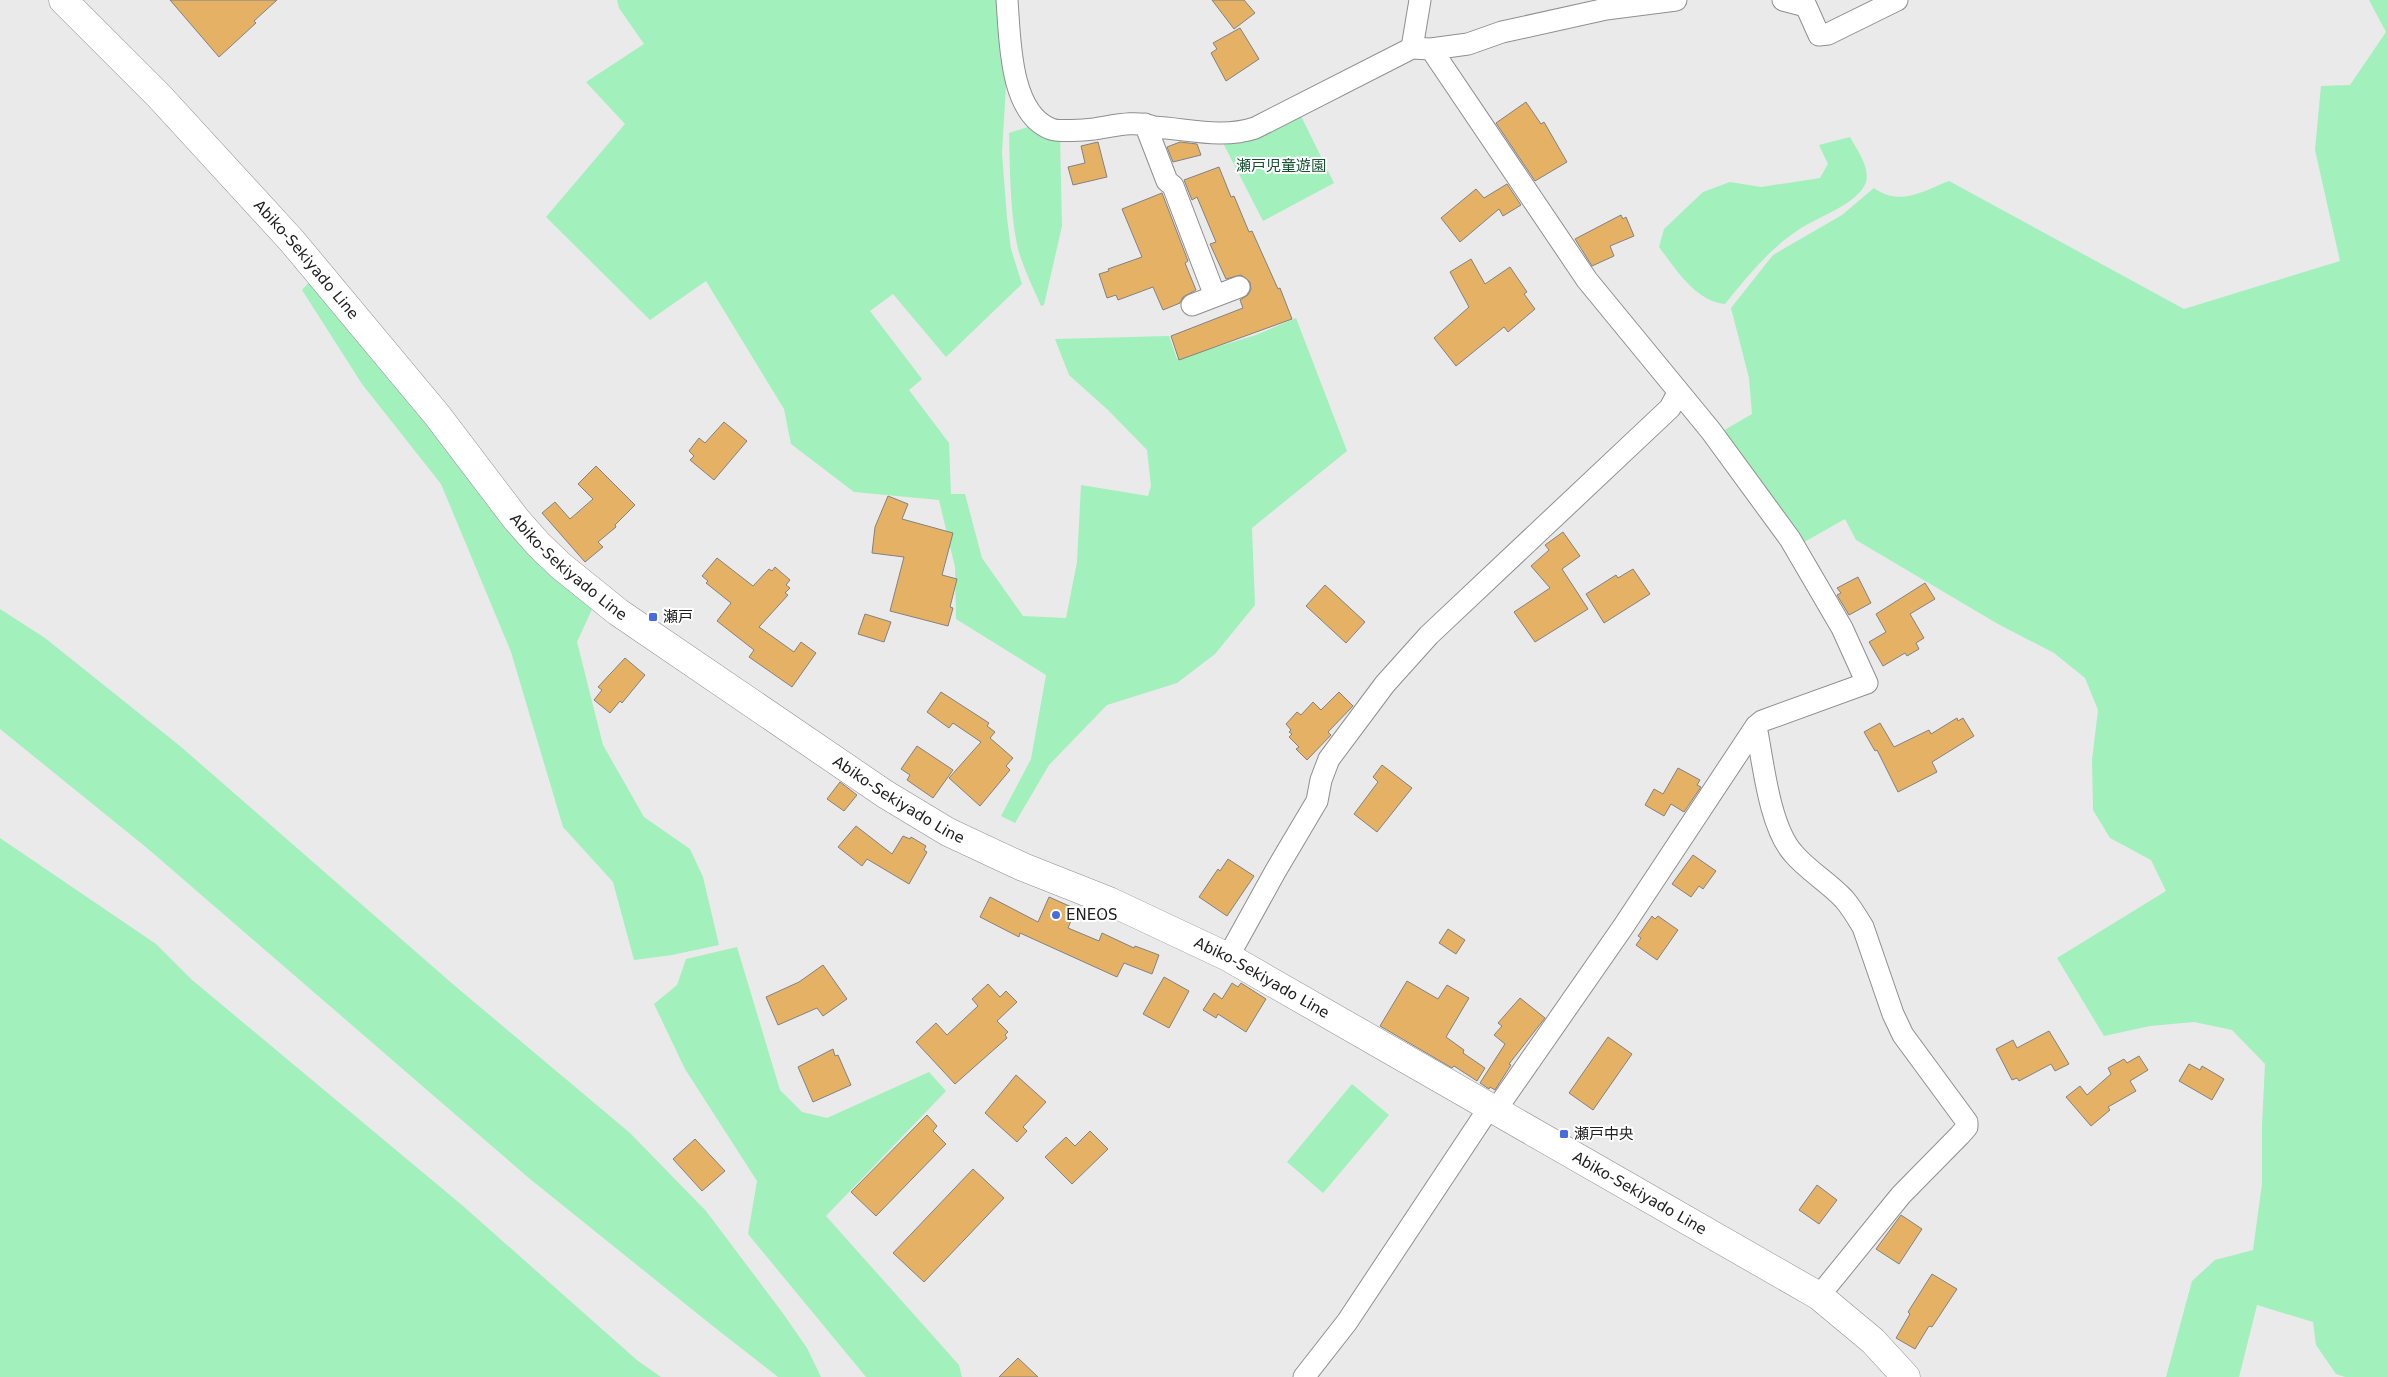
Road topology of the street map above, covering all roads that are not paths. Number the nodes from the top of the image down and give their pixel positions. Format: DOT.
graph roads {
  1 [pos="63,0"];
  2 [pos="1007,0"];
  3 [pos="1420,0"];
  4 [pos="1676,0"];
  5 [pos="1783,0"];
  6 [pos="1897,0"];
  7 [pos="1421,49"];
  8 [pos="1145,124"];
  9 [pos="1239,287"];
  10 [pos="1215,296"];
  11 [pos="1192,305"];
  12 [pos="1678,393"];
  13 [pos="1756,726"];
  14 [pos="1228,957"];
  15 [pos="1492,1110"];
  16 [pos="1819,1296"];
  17 [pos="1304,1377"];
  18 [pos="1906,1377"];
  1 -- 14 [label="main road, Abiko-Sekiyado Line"];
  2 -- 8 [label="street"];
  3 -- 7 [label="street"];
  4 -- 7 [label="street"];
  5 -- 6 [label="street"];
  7 -- 8 [label="street"];
  7 -- 12 [label="street"];
  8 -- 10 [label="street"];
  9 -- 10 [label="street"];
  10 -- 11 [label="street"];
  12 -- 13 [label="street"];
  12 -- 14 [label="street"];
  13 -- 15 [label="street"];
  13 -- 16 [label="street"];
  14 -- 15 [label="main road, Abiko-Sekiyado Line"];
  15 -- 16 [label="main road, Abiko-Sekiyado Line"];
  15 -- 17 [label="street"];
  16 -- 18 [label="main road, Abiko-Sekiyado Line"];
}
